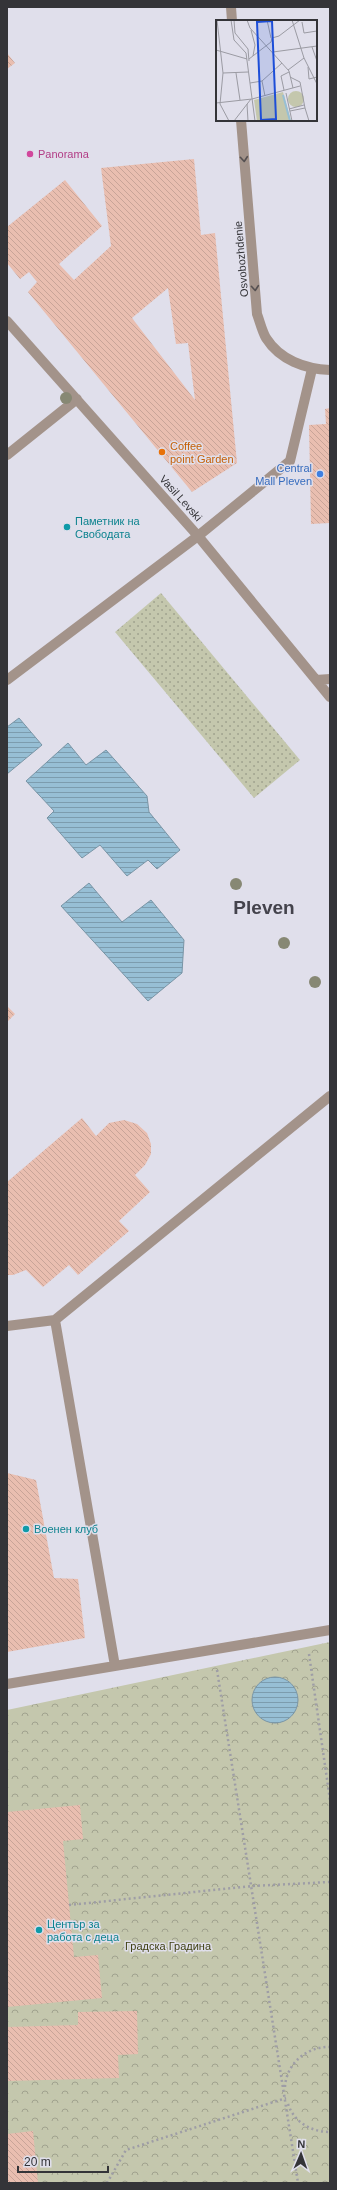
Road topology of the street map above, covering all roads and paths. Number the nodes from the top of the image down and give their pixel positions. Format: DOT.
graph roads {
  1 [pos="231,7"];
  2 [pos="232,20"];
  3 [pos="240,121"];
  4 [pos="7,321"];
  5 [pos="312,370"];
  6 [pos="330,370"];
  7 [pos="77,399"];
  8 [pos="7,455"];
  9 [pos="198,536"];
  10 [pos="330,679"];
  11 [pos="7,680"];
  12 [pos="316,680"];
  13 [pos="330,697"];
  14 [pos="330,1096"];
  15 [pos="55,1320"];
  16 [pos="7,1326"];
  17 [pos="330,1630"];
  18 [pos="306,1635"];
  19 [pos="213,1649"];
  20 [pos="115,1666"];
  21 [pos="7,1684"];
  22 [pos="330,1800"];
  23 [pos="330,1882"];
  24 [pos="252,1886"];
  25 [pos="70,1905"];
  26 [pos="330,2047"];
  27 [pos="286,2098"];
  28 [pos="330,2132"];
  29 [pos="107,2183"];
  30 [pos="298,2183"];
  1 -- 2 [label="street"];
  3 -- 5 [label="street, Osvobozhdenie, one-way"];
  4 -- 7 [label="street, Vasil Levski"];
  5 -- 6 [label="street"];
  5 -- 9 [label="street"];
  7 -- 8 [label="street"];
  7 -- 9 [label="street, Vasil Levski"];
  9 -- 11 [label="street"];
  9 -- 12 [label="street, Vasil Levski"];
  10 -- 12 [label="street"];
  12 -- 13 [label="street, Vasil Levski"];
  14 -- 15 [label="street"];
  15 -- 16 [label="street"];
  15 -- 20 [label="street"];
  17 -- 18 [label="street"];
  18 -- 19 [label="street"];
  18 -- 22 [label="path"];
  19 -- 20 [label="street"];
  19 -- 24 [label="path"];
  20 -- 21 [label="street"];
  23 -- 24 [label="path"];
  24 -- 25 [label="path"];
  24 -- 27 [label="path"];
  26 -- 27 [label="path"];
  27 -- 28 [label="path"];
  27 -- 29 [label="path"];
  27 -- 30 [label="path"];
}
